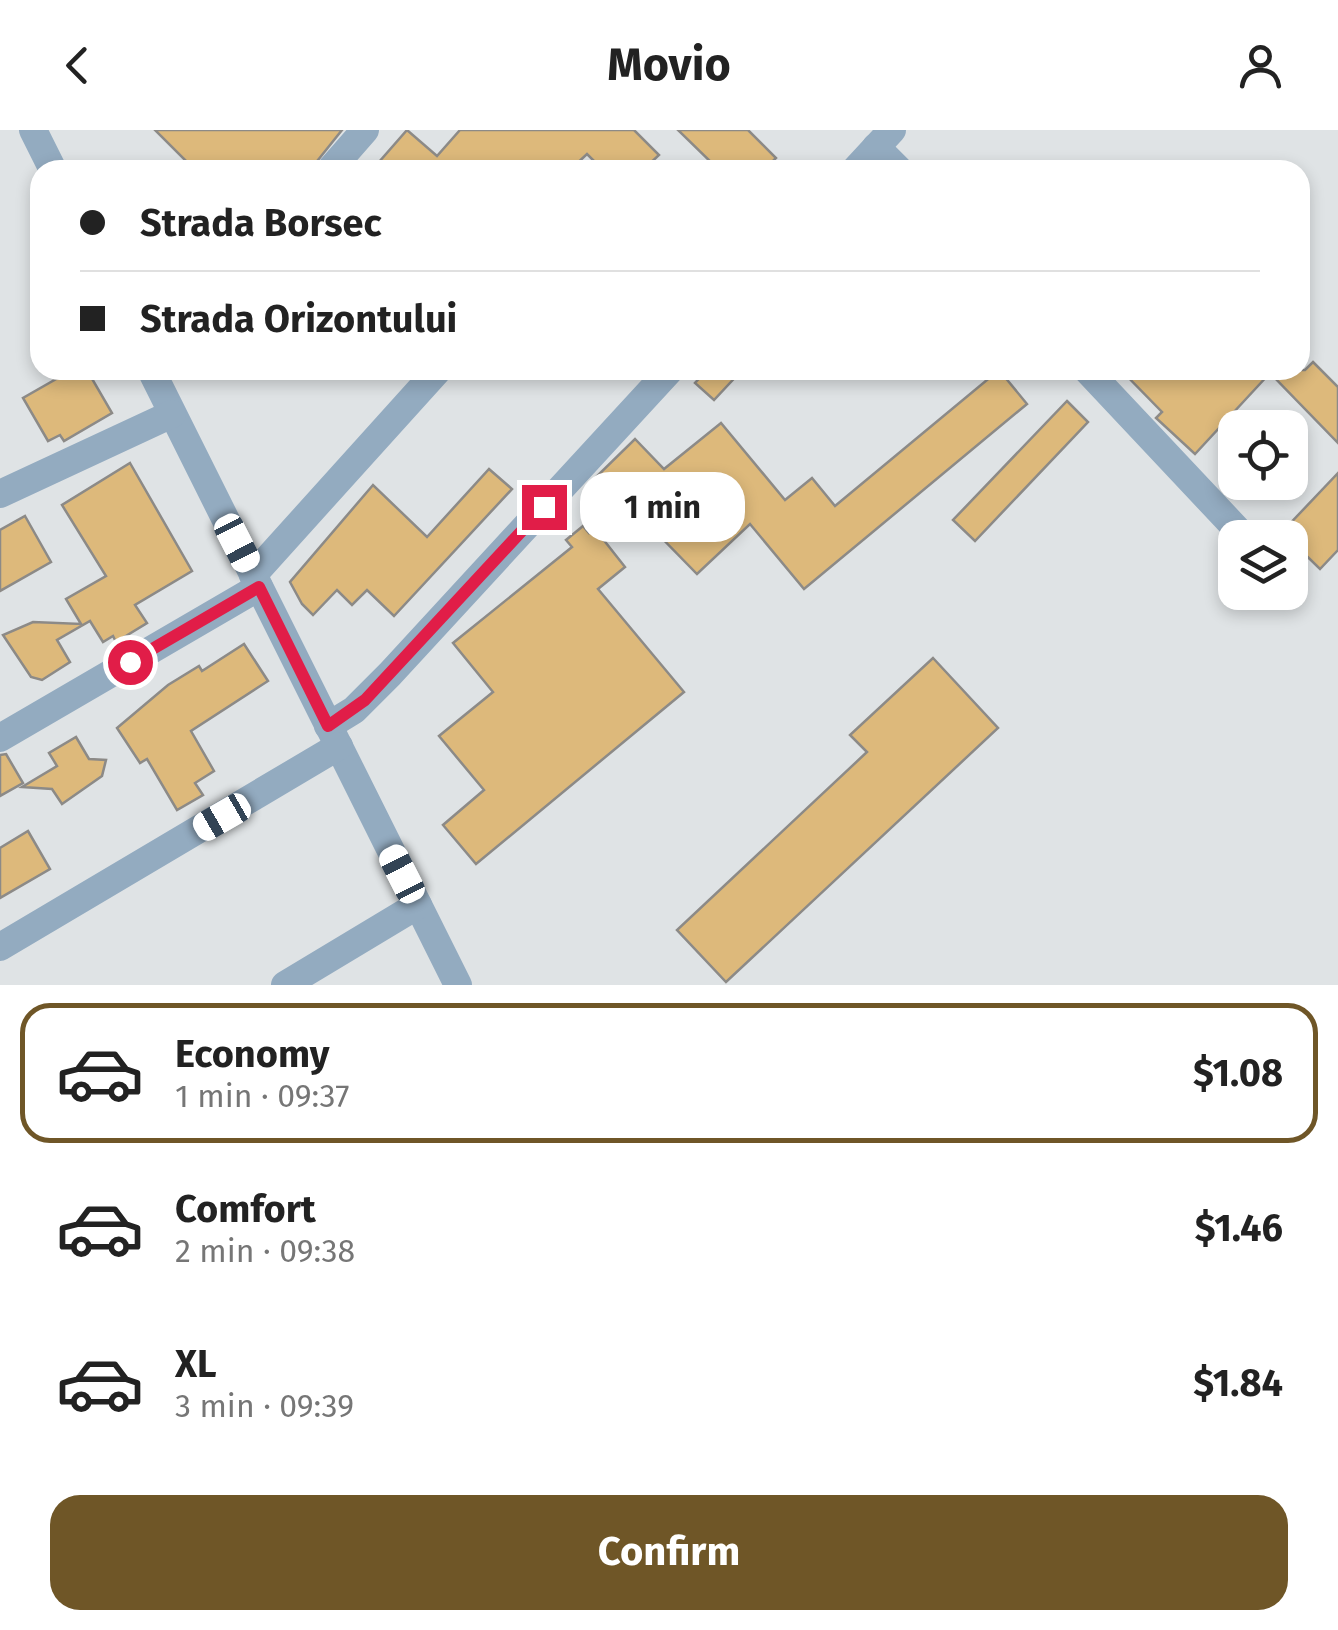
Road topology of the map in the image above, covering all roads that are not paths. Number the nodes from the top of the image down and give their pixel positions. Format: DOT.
graph roads {
  1 [pos="33,130"];
  2 [pos="365,130"];
  3 [pos="884,138"];
  4 [pos="48,160"];
  5 [pos="339,160"];
  6 [pos="864,160"];
  7 [pos="156,380"];
  8 [pos="429,380"];
  9 [pos="661,380"];
  10 [pos="1096,380"];
  11 [pos="172,414"];
  12 [pos="0,494"];
  13 [pos="1228,520"];
  14 [pos="256,581"];
  15 [pos="334,736"];
  16 [pos="0,738"];
  17 [pos="418,905"];
  18 [pos="0,947"];
  19 [pos="285,985"];
  20 [pos="458,985"];
  1 -- 4 [label="street"];
  2 -- 5 [label="street"];
  3 -- 6 [label="street"];
  7 -- 11 [label="street"];
  8 -- 14 [label="street"];
  9 -- 15 [label="street"];
  10 -- 13 [label="street"];
  11 -- 12 [label="street"];
  11 -- 14 [label="street"];
  14 -- 15 [label="street"];
  14 -- 16 [label="street"];
  15 -- 17 [label="street"];
  15 -- 18 [label="street"];
  17 -- 19 [label="street"];
  17 -- 20 [label="street"];
}
